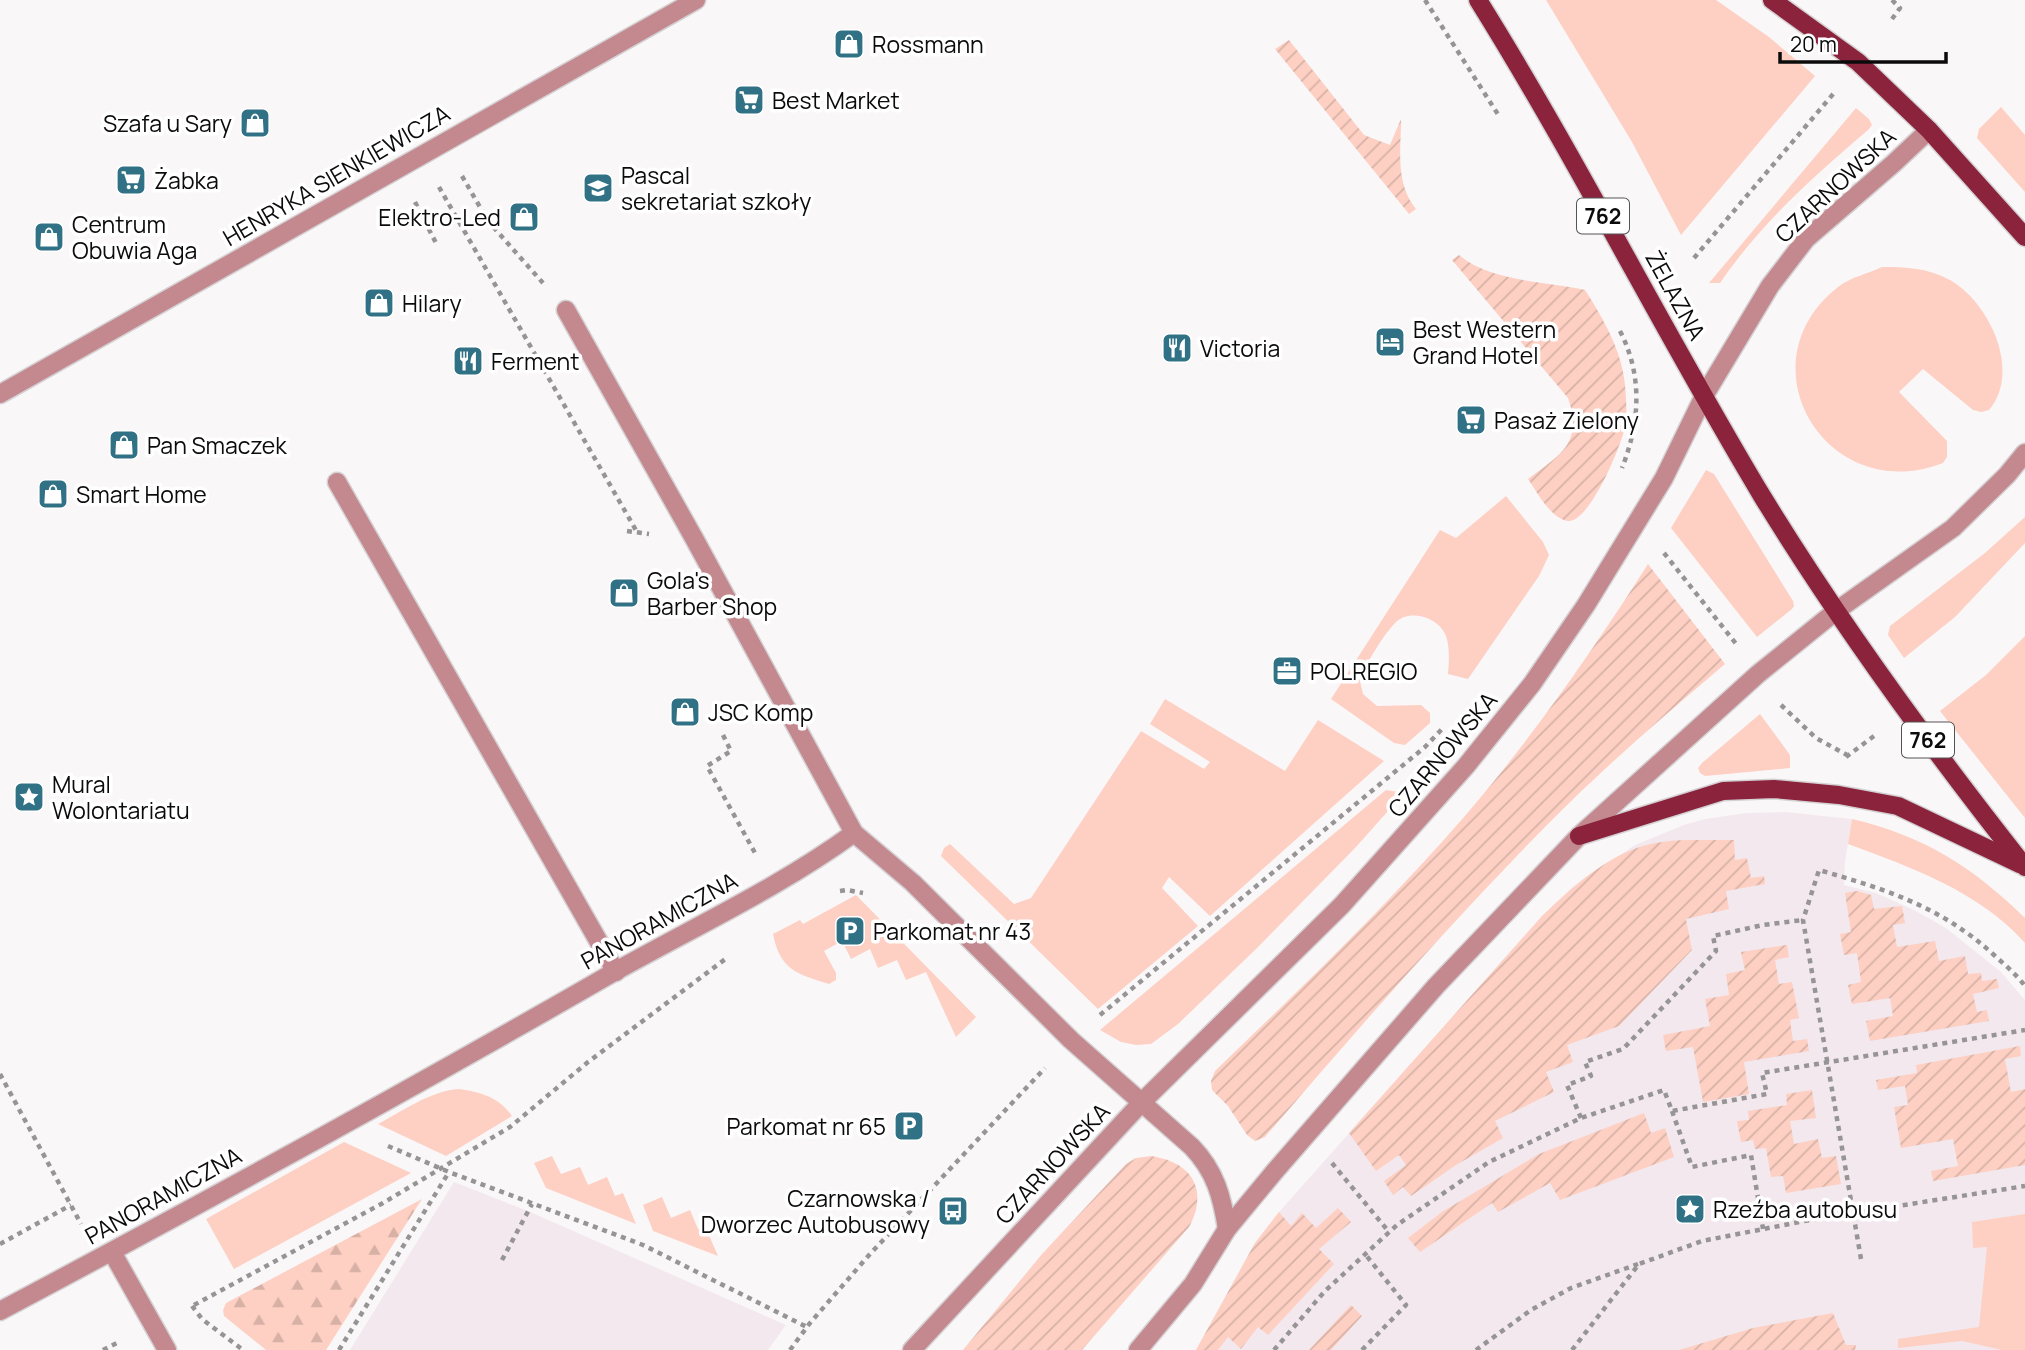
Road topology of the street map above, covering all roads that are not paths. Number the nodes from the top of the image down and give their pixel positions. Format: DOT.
graph roads {
  1 [pos="696,0"];
  2 [pos="1478,0"];
  3 [pos="1772,0"];
  4 [pos="1929,130"];
  5 [pos="2025,237"];
  6 [pos="566,310"];
  7 [pos="0,394"];
  8 [pos="1704,396"];
  9 [pos="2025,453"];
  10 [pos="337,482"];
  11 [pos="1836,611"];
  12 [pos="854,833"];
  13 [pos="1579,836"];
  14 [pos="2024,866"];
  15 [pos="616,972"];
  16 [pos="1142,1102"];
  17 [pos="1227,1229"];
  18 [pos="106,1255"];
  19 [pos="0,1311"];
  20 [pos="167,1350"];
  21 [pos="912,1350"];
  22 [pos="1138,1350"];
  1 -- 7 [label="street, HENRYKA SIENKIEWICZA"];
  2 -- 8 [label="main road, ŻELAZNA / 762"];
  3 -- 4 [label="main road"];
  4 -- 5 [label="main road"];
  4 -- 8 [label="street, CZARNOWSKA"];
  6 -- 12 [label="street"];
  8 -- 11 [label="main road, ŻELAZNA / 762"];
  8 -- 16 [label="street, CZARNOWSKA"];
  9 -- 11 [label="street"];
  10 -- 15 [label="street"];
  11 -- 13 [label="street"];
  11 -- 14 [label="main road, 762"];
  12 -- 15 [label="street, PANORAMICZNA"];
  12 -- 16 [label="street"];
  13 -- 14 [label="main road"];
  13 -- 17 [label="street"];
  15 -- 18 [label="street, PANORAMICZNA"];
  16 -- 17 [label="street"];
  16 -- 21 [label="street, CZARNOWSKA"];
  17 -- 22 [label="street"];
  18 -- 19 [label="street, PANORAMICZNA"];
  18 -- 20 [label="street"];
}
